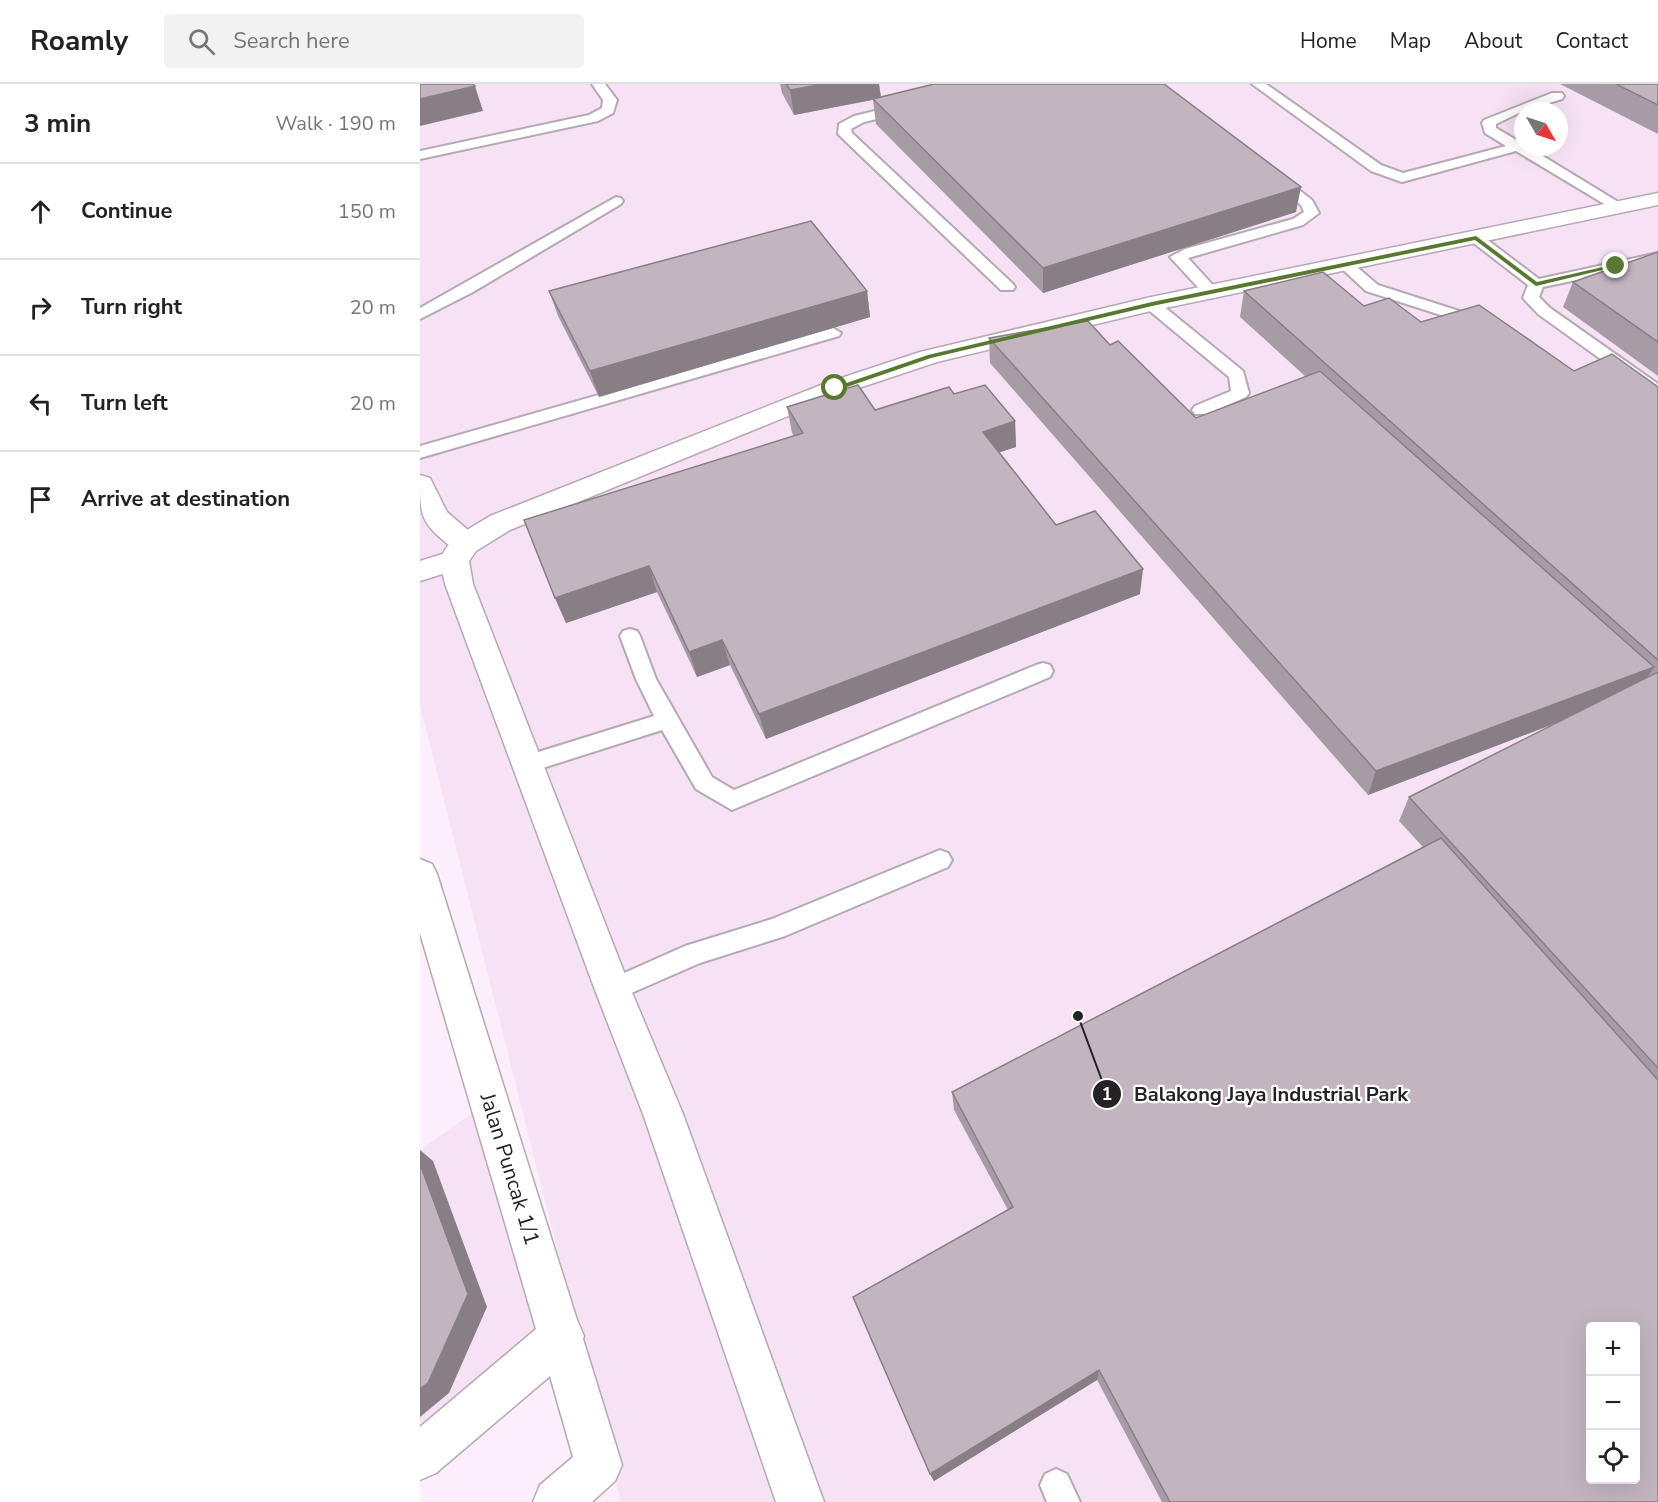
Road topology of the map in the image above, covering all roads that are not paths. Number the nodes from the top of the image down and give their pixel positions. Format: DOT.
graph roads {
  1 [pos="598,84"];
  2 [pos="1258,84"];
  3 [pos="1557,96"];
  4 [pos="1542,102"];
  5 [pos="914,105"];
  6 [pos="1514,113"];
  7 [pos="1514,145"];
  8 [pos="1514,148"];
  9 [pos="420,155"];
  10 [pos="1532,156"];
  11 [pos="1261,168"];
  12 [pos="1658,199"];
  13 [pos="616,201"];
  14 [pos="1621,208"];
  15 [pos="1476,238"];
  16 [pos="1658,258"];
  17 [pos="1346,265"];
  18 [pos="1536,284"];
  19 [pos="1007,287"];
  20 [pos="1212,293"];
  21 [pos="1152,304"];
  22 [pos="420,314"];
  23 [pos="1493,330"];
  24 [pos="833,333"];
  25 [pos="1658,393"];
  26 [pos="1201,410"];
  27 [pos="420,452"];
  28 [pos="420,484"];
  29 [pos="460,552"];
  30 [pos="420,571"];
  31 [pos="630,636"];
  32 [pos="1043,670"];
  33 [pos="667,720"];
  34 [pos="527,764"];
  35 [pos="939,860"];
  36 [pos="420,874"];
  37 [pos="426,919"];
  38 [pos="613,990"];
  39 [pos="562,1336"];
  40 [pos="420,1457"];
  41 [pos="557,1502"];
  42 [pos="800,1502"];
  1 -- 9 [label="lane"];
  2 -- 8 [label="lane"];
  3 -- 4 [label="lane"];
  5 -- 19 [label="lane"];
  6 -- 7 [label="lane"];
  10 -- 14 [label="lane"];
  11 -- 20 [label="lane"];
  12 -- 14 [label="street"];
  13 -- 22 [label="lane"];
  14 -- 15 [label="street"];
  15 -- 17 [label="street"];
  15 -- 18 [label="lane"];
  16 -- 18 [label="lane"];
  17 -- 20 [label="street"];
  17 -- 23 [label="lane"];
  18 -- 25 [label="lane"];
  20 -- 21 [label="street"];
  21 -- 26 [label="lane"];
  21 -- 29 [label="street"];
  24 -- 27 [label="lane"];
  28 -- 29 [label="street"];
  29 -- 30 [label="street"];
  29 -- 34 [label="street"];
  31 -- 33 [label="lane"];
  32 -- 33 [label="lane"];
  33 -- 34 [label="lane"];
  34 -- 38 [label="street"];
  35 -- 38 [label="lane"];
  36 -- 37 [label="street, Jalan Puncak 1/1"];
  37 -- 39 [label="street, Jalan Puncak 1/1"];
  38 -- 42 [label="street"];
  39 -- 40 [label="street"];
  39 -- 41 [label="street, Jalan Puncak 1/1"];
}
